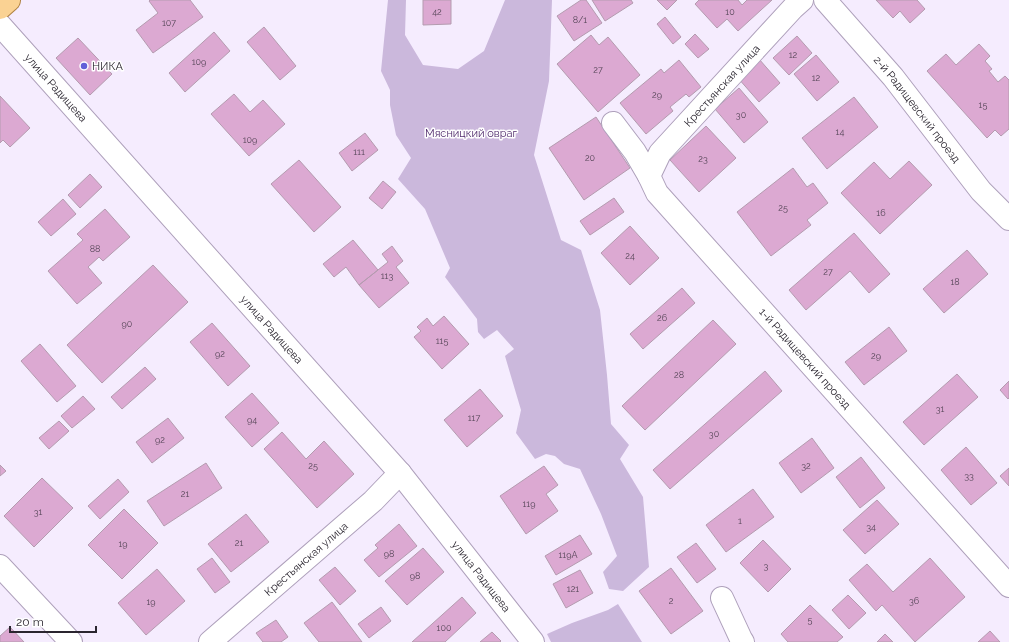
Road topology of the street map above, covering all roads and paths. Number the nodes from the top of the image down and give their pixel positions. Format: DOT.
graph roads {
  1 [pos="9,0"];
  2 [pos="802,0"];
  3 [pos="825,0"];
  4 [pos="0,8"];
  5 [pos="0,25"];
  6 [pos="613,122"];
  7 [pos="649,176"];
  8 [pos="1009,220"];
  9 [pos="400,473"];
  10 [pos="0,566"];
  11 [pos="1009,586"];
  12 [pos="722,598"];
  13 [pos="71,642"];
  14 [pos="210,642"];
  15 [pos="533,642"];
  16 [pos="743,642"];
  1 -- 4 [label="main road"];
  2 -- 7 [label="street, Крестьянская улица"];
  3 -- 8 [label="street, 2-й Радищевский проезд"];
  5 -- 9 [label="street, улица Радищева"];
  6 -- 7 [label="street, 1-й Радищевский проезд"];
  7 -- 11 [label="street, 1-й Радищевский проезд"];
  9 -- 14 [label="street, Крестьянская улица"];
  9 -- 15 [label="street, улица Радищева"];
  10 -- 13 [label="street"];
  12 -- 16 [label="street"];
}
